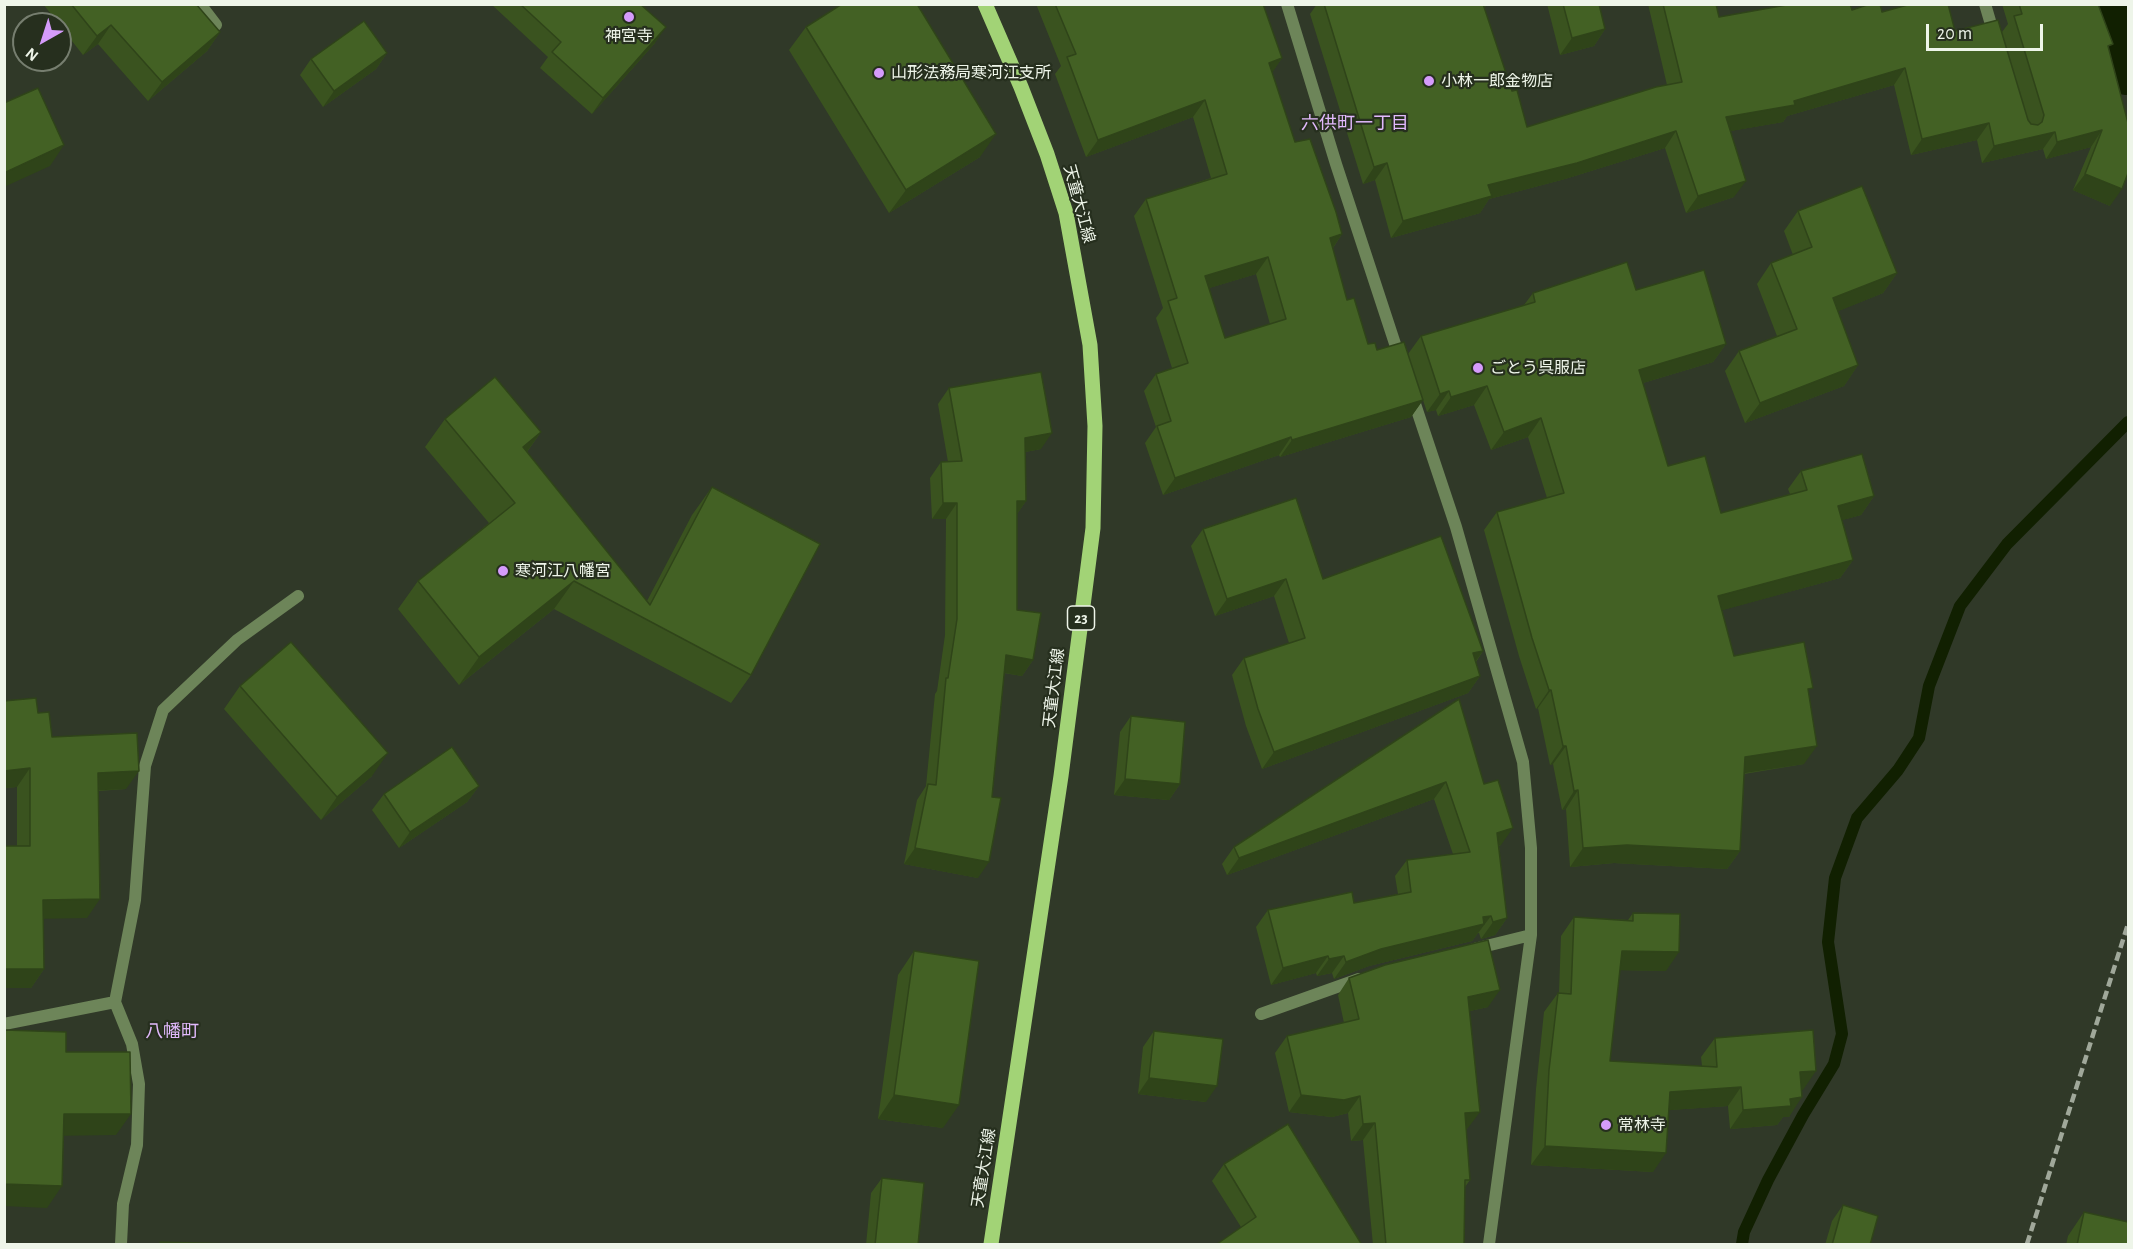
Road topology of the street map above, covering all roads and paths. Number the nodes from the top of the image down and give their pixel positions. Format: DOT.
graph roads {
  1 [pos="200,4"];
  2 [pos="985,4"];
  3 [pos="1287,4"];
  4 [pos="1985,4"];
  5 [pos="216,25"];
  6 [pos="1998,48"];
  7 [pos="298,596"];
  8 [pos="1532,935"];
  9 [pos="1463,952"];
  10 [pos="1371,974"];
  11 [pos="115,1002"];
  12 [pos="1261,1014"];
  13 [pos="4,1024"];
  14 [pos="121,1245"];
  15 [pos="991,1245"];
  16 [pos="1489,1245"];
  1 -- 5 [label="lane"];
  2 -- 15 [label="main road, 天童大江線 / 23"];
  3 -- 8 [label="lane"];
  4 -- 6 [label="lane"];
  7 -- 11 [label="lane"];
  8 -- 9 [label="lane"];
  8 -- 16 [label="lane"];
  10 -- 12 [label="lane"];
  11 -- 13 [label="lane"];
  11 -- 14 [label="lane"];
}
